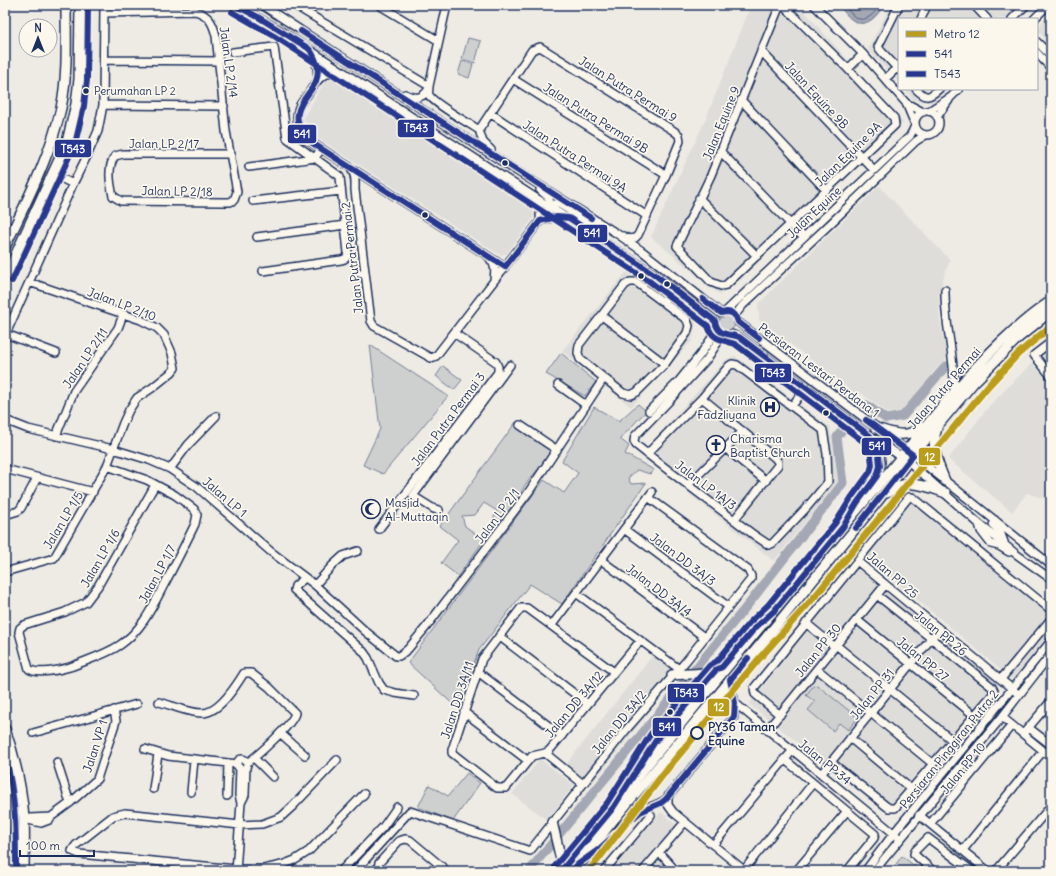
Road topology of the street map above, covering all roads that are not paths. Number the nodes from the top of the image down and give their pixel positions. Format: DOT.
graph roads {
  1 [pos="66,5"];
  2 [pos="80,5"];
  3 [pos="104,5"];
  4 [pos="235,5"];
  5 [pos="262,5"];
  6 [pos="294,5"];
  7 [pos="379,5"];
  8 [pos="447,5"];
  9 [pos="780,5"];
  10 [pos="783,5"];
  11 [pos="814,5"];
  12 [pos="898,5"];
  13 [pos="927,5"];
  14 [pos="974,5"];
  15 [pos="1026,5"];
  16 [pos="1045,6"];
  17 [pos="104,13"];
  18 [pos="920,18"];
  19 [pos="986,18"];
  20 [pos="1013,18"];
  21 [pos="1036,18"];
  22 [pos="439,41"];
  23 [pos="1038,43"];
  24 [pos="311,51"];
  25 [pos="761,51"];
  26 [pos="232,52"];
  27 [pos="863,54"];
  28 [pos="1038,54"];
  29 [pos="1051,56"];
  30 [pos="104,60"];
  31 [pos="219,61"];
  32 [pos="898,67"];
  33 [pos="1051,68"];
  34 [pos="848,69"];
  35 [pos="318,79"];
  36 [pos="513,79"];
  37 [pos="885,79"];
  38 [pos="364,85"];
  39 [pos="385,86"];
  40 [pos="429,88"];
  41 [pos="917,90"];
  42 [pos="938,90"];
  43 [pos="958,90"];
  44 [pos="951,97"];
  45 [pos="413,98"];
  46 [pos="742,100"];
  47 [pos="906,103"];
  48 [pos="104,105"];
  49 [pos="440,105"];
  50 [pos="224,106"];
  51 [pos="926,111"];
  52 [pos="490,113"];
  53 [pos="937,117"];
  54 [pos="914,124"];
  55 [pos="479,130"];
  56 [pos="924,136"];
  57 [pos="321,149"];
  58 [pos="720,151"];
  59 [pos="231,154"];
  60 [pos="861,157"];
  61 [pos="315,158"];
  62 [pos="499,159"];
  63 [pos="249,167"];
  64 [pos="512,168"];
  65 [pos="351,169"];
  66 [pos="874,170"];
  67 [pos="52,174"];
  68 [pos="666,176"];
  69 [pos="366,178"];
  70 [pos="36,181"];
  71 [pos="73,184"];
  72 [pos="47,186"];
  73 [pos="355,190"];
  74 [pos="826,190"];
  75 [pos="341,191"];
  76 [pos="237,192"];
  77 [pos="532,194"];
  78 [pos="113,196"];
  79 [pos="699,198"];
  80 [pos="253,201"];
  81 [pos="550,206"];
  82 [pos="647,216"];
  83 [pos="569,218"];
  84 [pos="540,221"];
  85 [pos="791,224"];
  86 [pos="345,225"];
  87 [pos="613,232"];
  88 [pos="638,235"];
  89 [pos="257,237"];
  90 [pos="803,237"];
  91 [pos="5,247"];
  92 [pos="642,251"];
  93 [pos="487,255"];
  94 [pos="514,255"];
  95 [pos="757,256"];
  96 [pos="505,267"];
  97 [pos="263,270"];
  98 [pos="356,273"];
  99 [pos="365,273"];
  100 [pos="5,278"];
  101 [pos="494,281"];
  102 [pos="29,282"];
  103 [pos="711,282"];
  104 [pos="673,289"];
  105 [pos="945,290"];
  106 [pos="1051,301"];
  107 [pos="663,302"];
  108 [pos="1051,311"];
  109 [pos="723,312"];
  110 [pos="123,315"];
  111 [pos="602,316"];
  112 [pos="736,318"];
  113 [pos="715,321"];
  114 [pos="724,332"];
  115 [pos="454,333"];
  116 [pos="5,335"];
  117 [pos="1051,342"];
  118 [pos="56,353"];
  119 [pos="665,364"];
  120 [pos="510,365"];
  121 [pos="1051,376"];
  122 [pos="604,378"];
  123 [pos="558,385"];
  124 [pos="806,387"];
  125 [pos="954,393"];
  126 [pos="702,398"];
  127 [pos="586,405"];
  128 [pos="944,405"];
  129 [pos="792,406"];
  130 [pos="649,411"];
  131 [pos="216,416"];
  132 [pos="5,420"];
  133 [pos="520,424"];
  134 [pos="938,425"];
  135 [pos="876,428"];
  136 [pos="743,432"];
  137 [pos="56,436"];
  138 [pos="870,436"];
  139 [pos="725,448"];
  140 [pos="113,449"];
  141 [pos="557,450"];
  142 [pos="647,454"];
  143 [pos="907,456"];
  144 [pos="107,466"];
  145 [pos="5,469"];
  146 [pos="170,469"];
  147 [pos="37,478"];
  148 [pos="766,481"];
  149 [pos="945,481"];
  150 [pos="155,485"];
  151 [pos="688,485"];
  152 [pos="92,492"];
  153 [pos="946,493"];
  154 [pos="877,502"];
  155 [pos="438,510"];
  156 [pos="5,515"];
  157 [pos="734,520"];
  158 [pos="995,520"];
  159 [pos="977,522"];
  160 [pos="843,527"];
  161 [pos="379,529"];
  162 [pos="624,529"];
  163 [pos="991,544"];
  164 [pos="1005,544"];
  165 [pos="358,551"];
  166 [pos="983,554"];
  167 [pos="1016,554"];
  168 [pos="601,560"];
  169 [pos="857,562"];
  170 [pos="1051,565"];
  171 [pos="5,572"];
  172 [pos="305,578"];
  173 [pos="1051,579"];
  174 [pos="315,585"];
  175 [pos="885,585"];
  176 [pos="576,594"];
  177 [pos="877,595"];
  178 [pos="729,607"];
  179 [pos="1051,610"];
  180 [pos="774,611"];
  181 [pos="1051,619"];
  182 [pos="857,620"];
  183 [pos="806,623"];
  184 [pos="552,625"];
  185 [pos="939,629"];
  186 [pos="499,636"];
  187 [pos="704,637"];
  188 [pos="931,638"];
  189 [pos="640,640"];
  190 [pos="1051,640"];
  191 [pos="835,646"];
  192 [pos="1051,654"];
  193 [pos="396,656"];
  194 [pos="911,664"];
  195 [pos="817,669"];
  196 [pos="32,672"];
  197 [pos="478,672"];
  198 [pos="614,672"];
  199 [pos="677,672"];
  200 [pos="1001,679"];
  201 [pos="730,680"];
  202 [pos="890,689"];
  203 [pos="1013,689"];
  204 [pos="1019,694"];
  205 [pos="414,696"];
  206 [pos="1051,701"];
  207 [pos="159,702"];
  208 [pos="735,703"];
  209 [pos="137,704"];
  210 [pos="588,704"];
  211 [pos="114,710"];
  212 [pos="464,712"];
  213 [pos="870,713"];
  214 [pos="780,714"];
  215 [pos="975,716"];
  216 [pos="1002,717"];
  217 [pos="1012,726"];
  218 [pos="1029,728"];
  219 [pos="5,729"];
  220 [pos="768,729"];
  221 [pos="33,733"];
  222 [pos="280,733"];
  223 [pos="1023,734"];
  224 [pos="562,736"];
  225 [pos="850,738"];
  226 [pos="953,741"];
  227 [pos="1051,745"];
  228 [pos="145,749"];
  229 [pos="793,750"];
  230 [pos="1043,751"];
  231 [pos="545,753"];
  232 [pos="158,754"];
  233 [pos="305,755"];
  234 [pos="1051,757"];
  235 [pos="254,758"];
  236 [pos="784,759"];
  237 [pos="194,760"];
  238 [pos="337,760"];
  239 [pos="527,760"];
  240 [pos="56,762"];
  241 [pos="831,762"];
  242 [pos="228,764"];
  243 [pos="933,764"];
  244 [pos="242,766"];
  245 [pos="5,772"];
  246 [pos="822,773"];
  247 [pos="273,777"];
  248 [pos="19,783"];
  249 [pos="813,783"];
  250 [pos="583,784"];
  251 [pos="7,789"];
  252 [pos="153,789"];
  253 [pos="911,789"];
  254 [pos="191,792"];
  255 [pos="364,794"];
  256 [pos="227,796"];
  257 [pos="668,796"];
  258 [pos="70,803"];
  259 [pos="1051,806"];
  260 [pos="397,807"];
  261 [pos="647,808"];
  262 [pos="847,810"];
  263 [pos="673,812"];
  264 [pos="651,815"];
  265 [pos="919,815"];
  266 [pos="19,819"];
  267 [pos="685,822"];
  268 [pos="930,824"];
  269 [pos="240,825"];
  270 [pos="553,825"];
  271 [pos="894,833"];
  272 [pos="900,839"];
  273 [pos="713,844"];
  274 [pos="963,850"];
  275 [pos="659,852"];
  276 [pos="379,869"];
  277 [pos="569,869"];
  278 [pos="236,870"];
  279 [pos="745,870"];
  280 [pos="15,871"];
  281 [pos="24,871"];
  282 [pos="341,871"];
  283 [pos="355,871"];
  284 [pos="447,871"];
  285 [pos="604,871"];
  286 [pos="643,871"];
  287 [pos="676,871"];
  288 [pos="796,871"];
  289 [pos="847,871"];
  290 [pos="866,871"];
  291 [pos="874,871"];
  292 [pos="933,871"];
  293 [pos="972,871"];
  294 [pos="988,871"];
  295 [pos="996,871"];
  1 -- 70 [label="main road"];
  2 -- 67 [label="main road"];
  3 -- 17 [label="street"];
  4 -- 24 [label="street"];
  5 -- 39 [label="street"];
  6 -- 40 [label="street"];
  7 -- 22 [label="street"];
  8 -- 22 [label="street"];
  9 -- 25 [label="street, Jalan Equine 9"];
  10 -- 34 [label="street, Jalan Equine 9A"];
  11 -- 27 [label="street"];
  12 -- 32 [label="street"];
  13 -- 18 [label="street"];
  14 -- 19 [label="street"];
  15 -- 20 [label="street"];
  16 -- 21 [label="street"];
  17 -- 30 [label="street"];
  17 -- 31 [label="street, Jalan LP 2/14"];
  22 -- 40 [label="street"];
  23 -- 29 [label="street"];
  24 -- 35 [label="street"];
  24 -- 38 [label="street"];
  25 -- 46 [label="street, Jalan Equine 9"];
  25 -- 60 [label="street, Jalan Equine 9B"];
  26 -- 61 [label="street"];
  27 -- 34 [label="street"];
  27 -- 37 [label="street"];
  28 -- 33 [label="street"];
  30 -- 31 [label="street"];
  30 -- 48 [label="street"];
  31 -- 50 [label="street, Jalan LP 2/14"];
  32 -- 37 [label="street"];
  34 -- 60 [label="street, Jalan Equine 9A"];
  35 -- 38 [label="street"];
  35 -- 57 [label="street"];
  36 -- 52 [label="street, Jalan Putra Permai 9"];
  36 -- 68 [label="street, Jalan Putra Permai 9B"];
  36 -- 68 [label="street, Jalan Putra Permai 9"];
  37 -- 47 [label="street"];
  38 -- 77 [label="street"];
  39 -- 45 [label="street"];
  39 -- 62 [label="street"];
  40 -- 45 [label="street"];
  40 -- 49 [label="street"];
  41 -- 42 [label="street"];
  43 -- 44 [label="street"];
  44 -- 51 [label="street"];
  44 -- 53 [label="street"];
  45 -- 49 [label="street"];
  46 -- 58 [label="street, Jalan Equine 9"];
  46 -- 74 [label="street"];
  47 -- 51 [label="street"];
  47 -- 54 [label="street"];
  48 -- 50 [label="street"];
  48 -- 71 [label="street"];
  49 -- 55 [label="street"];
  50 -- 59 [label="street, Jalan LP 2/14"];
  51 -- 53 [label="street"];
  51 -- 54 [label="street"];
  52 -- 55 [label="street, Jalan Putra Permai 9"];
  52 -- 82 [label="street, Jalan Putra Permai 9A"];
  53 -- 56 [label="street"];
  54 -- 56 [label="street"];
  54 -- 66 [label="street, Jalan Equine"];
  55 -- 62 [label="street"];
  56 -- 112 [label="street, Jalan Equine"];
  57 -- 61 [label="street"];
  57 -- 65 [label="street"];
  58 -- 79 [label="street, Jalan Equine 9"];
  58 -- 85 [label="street"];
  59 -- 76 [label="street, Jalan LP 2/14"];
  59 -- 78 [label="street, Jalan LP 2/17"];
  60 -- 66 [label="street, Jalan Equine 9B"];
  60 -- 74 [label="street, Jalan Equine 9A"];
  61 -- 63 [label="street"];
  61 -- 75 [label="street"];
  62 -- 64 [label="street"];
  64 -- 81 [label="street"];
  64 -- 87 [label="street"];
  65 -- 69 [label="street"];
  65 -- 73 [label="street, Jalan Putra Permai 2"];
  66 -- 90 [label="street, Jalan Equine"];
  67 -- 71 [label="street"];
  67 -- 72 [label="main road"];
  68 -- 82 [label="street, Jalan Putra Permai 9"];
  69 -- 73 [label="street"];
  69 -- 93 [label="street"];
  70 -- 72 [label="main road"];
  70 -- 91 [label="main road"];
  71 -- 102 [label="street"];
  72 -- 100 [label="main road"];
  73 -- 99 [label="street, Jalan Putra Permai 2"];
  74 -- 85 [label="street, Jalan Equine 9A"];
  75 -- 80 [label="street"];
  75 -- 86 [label="street"];
  76 -- 78 [label="street, Jalan LP 2/18"];
  77 -- 81 [label="street"];
  77 -- 84 [label="street"];
  79 -- 95 [label="street"];
  79 -- 103 [label="street, Jalan Equine 9"];
  81 -- 83 [label="street"];
  81 -- 84 [label="street, Jalan Putra Permai 2"];
  81 -- 87 [label="street"];
  82 -- 88 [label="street, Jalan Putra Permai 9"];
  83 -- 84 [label="street"];
  83 -- 104 [label="street"];
  84 -- 94 [label="street, Jalan Putra Permai 2"];
  85 -- 90 [label="street"];
  85 -- 95 [label="street, Jalan Equine 9A"];
  86 -- 89 [label="street"];
  86 -- 97 [label="street"];
  87 -- 88 [label="street"];
  87 -- 92 [label="street"];
  88 -- 92 [label="street"];
  90 -- 109 [label="street, Jalan Equine"];
  92 -- 109 [label="street"];
  93 -- 94 [label="street"];
  93 -- 96 [label="street"];
  93 -- 101 [label="street"];
  94 -- 96 [label="street, Jalan Putra Permai 2"];
  95 -- 103 [label="street, Jalan Equine 9A"];
  96 -- 101 [label="street, Jalan Putra Permai 2"];
  98 -- 99 [label="street"];
  99 -- 115 [label="street, Jalan Putra Permai 2"];
  101 -- 115 [label="street, Jalan Putra Permai 2"];
  102 -- 110 [label="street, Jalan LP 2/10"];
  102 -- 116 [label="street"];
  104 -- 107 [label="street"];
  104 -- 113 [label="street"];
  105 -- 125 [label="street"];
  106 -- 125 [label="main road, Jalan Putra Permai"];
  107 -- 111 [label="street"];
  107 -- 119 [label="street"];
  108 -- 134 [label="main road, Jalan Putra Permai"];
  109 -- 112 [label="street"];
  109 -- 113 [label="street"];
  110 -- 137 [label="street, Jalan LP 2/11"];
  110 -- 140 [label="street, Jalan LP 2/10"];
  111 -- 119 [label="street"];
  111 -- 122 [label="street"];
  112 -- 114 [label="street"];
  112 -- 135 [label="street, Persiaran Lestari Perdana 1"];
  113 -- 114 [label="street"];
  114 -- 124 [label="street, Persiaran Lestari Perdana 1"];
  114 -- 130 [label="street"];
  114 -- 142 [label="street, Jalan LP 1A/3"];
  115 -- 161 [label="street, Jalan Putra Permai 3"];
  116 -- 118 [label="street"];
  117 -- 121 [label="street"];
  119 -- 122 [label="street"];
  120 -- 155 [label="street"];
  122 -- 127 [label="street, Jalan LP 2/1"];
  123 -- 127 [label="street"];
  124 -- 129 [label="street"];
  124 -- 138 [label="street, Persiaran Lestari Perdana 1"];
  125 -- 128 [label="main road, Jalan Putra Permai"];
  126 -- 129 [label="street"];
  126 -- 136 [label="street"];
  126 -- 142 [label="street"];
  127 -- 141 [label="street, Jalan LP 2/1"];
  128 -- 135 [label="main road"];
  128 -- 143 [label="main road, Jalan Putra Permai"];
  129 -- 157 [label="street, Jalan LP 1A/3"];
  131 -- 146 [label="street"];
  132 -- 137 [label="street, Jalan LP 1"];
  133 -- 141 [label="street"];
  134 -- 143 [label="main road, Jalan Putra Permai"];
  134 -- 149 [label="main road"];
  135 -- 143 [label="street, Persiaran Lestari Perdana 1"];
  136 -- 139 [label="street"];
  136 -- 148 [label="street"];
  137 -- 140 [label="street, Jalan LP 1"];
  138 -- 143 [label="street, Persiaran Lestari Perdana 1"];
  138 -- 160 [label="main road"];
  139 -- 148 [label="street"];
  139 -- 151 [label="street"];
  140 -- 144 [label="street, Jalan LP 1/5"];
  140 -- 146 [label="street, Jalan LP 1"];
  141 -- 193 [label="street, Jalan LP 2/1"];
  142 -- 151 [label="street, Jalan LP 1A/3"];
  143 -- 149 [label="street"];
  143 -- 153 [label="street"];
  143 -- 154 [label="main road, Jalan Putra Permai"];
  143 -- 160 [label="main road, Jalan Putra Permai"];
  144 -- 150 [label="street, Jalan LP 1/7"];
  144 -- 152 [label="street, Jalan LP 1/5"];
  145 -- 147 [label="street"];
  146 -- 172 [label="street, Jalan LP 1"];
  147 -- 152 [label="street"];
  147 -- 156 [label="street"];
  148 -- 157 [label="street"];
  149 -- 158 [label="street"];
  150 -- 196 [label="street, Jalan LP 1/6"];
  150 -- 196 [label="street, Jalan LP 1/7"];
  151 -- 157 [label="street, Jalan LP 1A/3"];
  152 -- 171 [label="street, Jalan LP 1/5"];
  153 -- 154 [label="main road"];
  153 -- 159 [label="street"];
  154 -- 201 [label="main road, Jalan Putra Permai"];
  158 -- 164 [label="street"];
  158 -- 170 [label="street"];
  159 -- 163 [label="street"];
  159 -- 164 [label="street"];
  160 -- 180 [label="main road, Jalan Putra Permai"];
  162 -- 168 [label="street"];
  162 -- 178 [label="street, Jalan DD 3A/3"];
  162 -- 178 [label="street, Jalan DD 3A/2"];
  163 -- 166 [label="street"];
  163 -- 167 [label="street"];
  164 -- 167 [label="street"];
  165 -- 174 [label="street"];
  166 -- 169 [label="street, Jalan PP 25"];
  166 -- 179 [label="street, Jalan PP 25"];
  167 -- 173 [label="street"];
  168 -- 176 [label="street"];
  168 -- 187 [label="street, Jalan DD 3A/4"];
  169 -- 175 [label="street, Jalan PP 25"];
  169 -- 183 [label="street"];
  172 -- 174 [label="street, Jalan LP 1"];
  172 -- 205 [label="street"];
  174 -- 193 [label="street, Jalan LP 1"];
  175 -- 177 [label="street, Jalan PP 30"];
  175 -- 185 [label="street, Jalan PP 25"];
  176 -- 184 [label="street"];
  176 -- 189 [label="street"];
  177 -- 182 [label="street, Jalan PP 30"];
  177 -- 188 [label="street, Jalan PP 26"];
  178 -- 187 [label="street, Jalan DD 3A/2"];
  180 -- 199 [label="main road"];
  180 -- 277 [label="main road, Jalan Putra Permai"];
  181 -- 200 [label="street"];
  182 -- 191 [label="street, Jalan PP 30"];
  182 -- 194 [label="street, Jalan PP 27"];
  183 -- 191 [label="street"];
  183 -- 214 [label="street"];
  184 -- 186 [label="street, Jalan DD 3A/11"];
  184 -- 198 [label="street"];
  185 -- 188 [label="street, Jalan PP 31"];
  185 -- 200 [label="street, Jalan PP 25"];
  186 -- 197 [label="street, Jalan DD 3A/11"];
  186 -- 210 [label="street"];
  187 -- 199 [label="street, Jalan DD 3A/2"];
  188 -- 194 [label="street, Jalan PP 31"];
  188 -- 215 [label="street, Jalan PP 26"];
  189 -- 198 [label="street, Jalan DD 3A/12"];
  189 -- 199 [label="street"];
  190 -- 203 [label="street, Persiaran Pinggiran Putra 2"];
  191 -- 195 [label="street, Jalan PP 30"];
  191 -- 202 [label="street"];
  192 -- 204 [label="street, Persiaran Pinggiran Putra 2"];
  194 -- 202 [label="street, Jalan PP 31"];
  194 -- 215 [label="street, Jalan PP 27"];
  195 -- 213 [label="street"];
  195 -- 214 [label="street, Jalan PP 30"];
  197 -- 212 [label="street, Jalan DD 3A/11"];
  197 -- 224 [label="street"];
  198 -- 210 [label="street, Jalan DD 3A/12"];
  199 -- 250 [label="street, Jalan DD 3A/2"];
  200 -- 203 [label="street, Jalan PP 25"];
  201 -- 208 [label="street"];
  201 -- 277 [label="main road, Jalan Putra Permai"];
  202 -- 213 [label="street, Jalan PP 31"];
  202 -- 226 [label="street"];
  203 -- 204 [label="street, Jalan PP 25"];
  203 -- 271 [label="street, Persiaran Pinggiran Putra 2"];
  204 -- 216 [label="street, Persiaran Pinggiran Putra 2"];
  206 -- 218 [label="street"];
  207 -- 222 [label="street"];
  208 -- 220 [label="street, Jalan PP 34"];
  208 -- 257 [label="street"];
  209 -- 211 [label="street"];
  210 -- 224 [label="street, Jalan DD 3A/12"];
  211 -- 221 [label="street"];
  211 -- 258 [label="street, Jalan VP 1"];
  212 -- 239 [label="street"];
  212 -- 239 [label="street, Jalan DD 3A/11"];
  213 -- 225 [label="street, Jalan PP 31"];
  213 -- 243 [label="street"];
  214 -- 220 [label="street, Jalan PP 30"];
  215 -- 226 [label="street"];
  216 -- 217 [label="street"];
  216 -- 265 [label="street, Persiaran Pinggiran Putra 2"];
  217 -- 223 [label="street"];
  217 -- 268 [label="street, Jalan PP 10"];
  218 -- 223 [label="street"];
  218 -- 227 [label="street"];
  219 -- 248 [label="main road"];
  220 -- 229 [label="street, Jalan PP 34"];
  222 -- 233 [label="street"];
  222 -- 235 [label="street"];
  223 -- 230 [label="street"];
  224 -- 231 [label="street, Jalan DD 3A/12"];
  225 -- 241 [label="street, Jalan PP 31"];
  225 -- 253 [label="street"];
  226 -- 243 [label="street"];
  228 -- 232 [label="street"];
  229 -- 236 [label="street"];
  229 -- 246 [label="street, Jalan PP 34"];
  230 -- 234 [label="street"];
  230 -- 274 [label="street"];
  231 -- 239 [label="street, Jalan DD 3A/12"];
  231 -- 250 [label="street"];
  232 -- 237 [label="street"];
  232 -- 252 [label="street"];
  235 -- 244 [label="street"];
  235 -- 247 [label="street"];
  236 -- 249 [label="street"];
  236 -- 273 [label="street"];
  237 -- 242 [label="street"];
  237 -- 254 [label="street"];
  238 -- 269 [label="street"];
  240 -- 258 [label="street"];
  241 -- 246 [label="street, Jalan PP 31"];
  241 -- 253 [label="street"];
  242 -- 244 [label="street"];
  242 -- 256 [label="street"];
  243 -- 253 [label="street"];
  244 -- 269 [label="street"];
  245 -- 251 [label="main road"];
  246 -- 271 [label="street, Jalan PP 34"];
  248 -- 251 [label="street"];
  248 -- 266 [label="main road"];
  249 -- 262 [label="street"];
  249 -- 279 [label="street"];
  250 -- 270 [label="street, Jalan DD 3A/2"];
  251 -- 266 [label="main road"];
  255 -- 278 [label="street"];
  257 -- 261 [label="street"];
  257 -- 263 [label="street"];
  258 -- 266 [label="street, Jalan VP 1"];
  259 -- 295 [label="street"];
  260 -- 282 [label="street"];
  261 -- 263 [label="street"];
  261 -- 277 [label="street"];
  262 -- 288 [label="street"];
  262 -- 289 [label="street"];
  263 -- 267 [label="street"];
  264 -- 285 [label="street"];
  265 -- 268 [label="street"];
  265 -- 272 [label="street, Persiaran Pinggiran Putra 2"];
  266 -- 280 [label="main road"];
  266 -- 281 [label="main road"];
  267 -- 273 [label="street"];
  267 -- 275 [label="street"];
  268 -- 274 [label="street"];
  269 -- 278 [label="street"];
  269 -- 278 [label="street"];
  270 -- 277 [label="main road"];
  270 -- 283 [label="street, Jalan DD 3A/2"];
  271 -- 272 [label="street, Jalan PP 34"];
  271 -- 290 [label="street, Persiaran Pinggiran Putra 2"];
  272 -- 291 [label="street, Persiaran Pinggiran Putra 2"];
  273 -- 279 [label="street"];
  274 -- 294 [label="street"];
  275 -- 286 [label="street"];
  275 -- 287 [label="street"];
  276 -- 284 [label="street"];
  292 -- 293 [label="street"];
}
